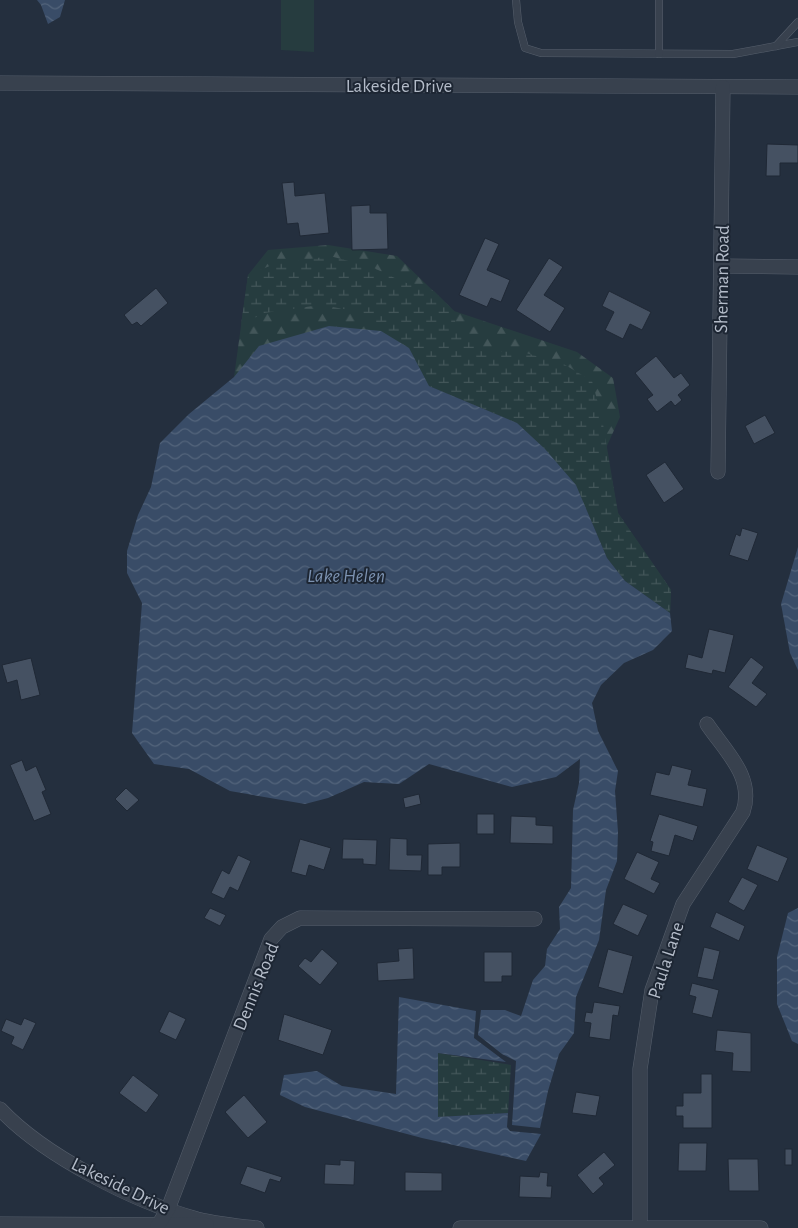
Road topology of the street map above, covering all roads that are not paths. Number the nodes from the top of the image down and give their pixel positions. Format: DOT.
graph roads {
  1 [pos="516,0"];
  2 [pos="659,0"];
  3 [pos="798,22"];
  4 [pos="798,42"];
  5 [pos="776,46"];
  6 [pos="660,54"];
  7 [pos="0,83"];
  8 [pos="723,87"];
  9 [pos="798,87"];
  10 [pos="721,266"];
  11 [pos="798,267"];
  12 [pos="718,472"];
  13 [pos="707,724"];
  14 [pos="535,919"];
  15 [pos="0,1109"];
  16 [pos="168,1209"];
  17 [pos="0,1224"];
  18 [pos="228,1225"];
  19 [pos="157,1227"];
  20 [pos="640,1227"];
  21 [pos="258,1228"];
  22 [pos="460,1228"];
  23 [pos="761,1228"];
  1 -- 6 [label="lane"];
  2 -- 6 [label="lane"];
  3 -- 5 [label="lane"];
  4 -- 5 [label="lane"];
  5 -- 6 [label="lane"];
  7 -- 8 [label="street, Lakeside Drive"];
  8 -- 9 [label="street, Lakeside Drive"];
  8 -- 10 [label="street, Sherman Road"];
  10 -- 11 [label="street"];
  10 -- 12 [label="street, Sherman Road"];
  13 -- 20 [label="street, Paula Lane"];
  14 -- 16 [label="street, Dennis Road"];
  15 -- 16 [label="street, Lakeside Drive"];
  16 -- 18 [label="street, Lakeside Drive"];
  16 -- 19 [label="street, Dennis Road"];
  17 -- 19 [label="street"];
  18 -- 19 [label="street"];
  18 -- 21 [label="street, Lakeside Drive"];
  20 -- 22 [label="street"];
  20 -- 23 [label="street"];
}
